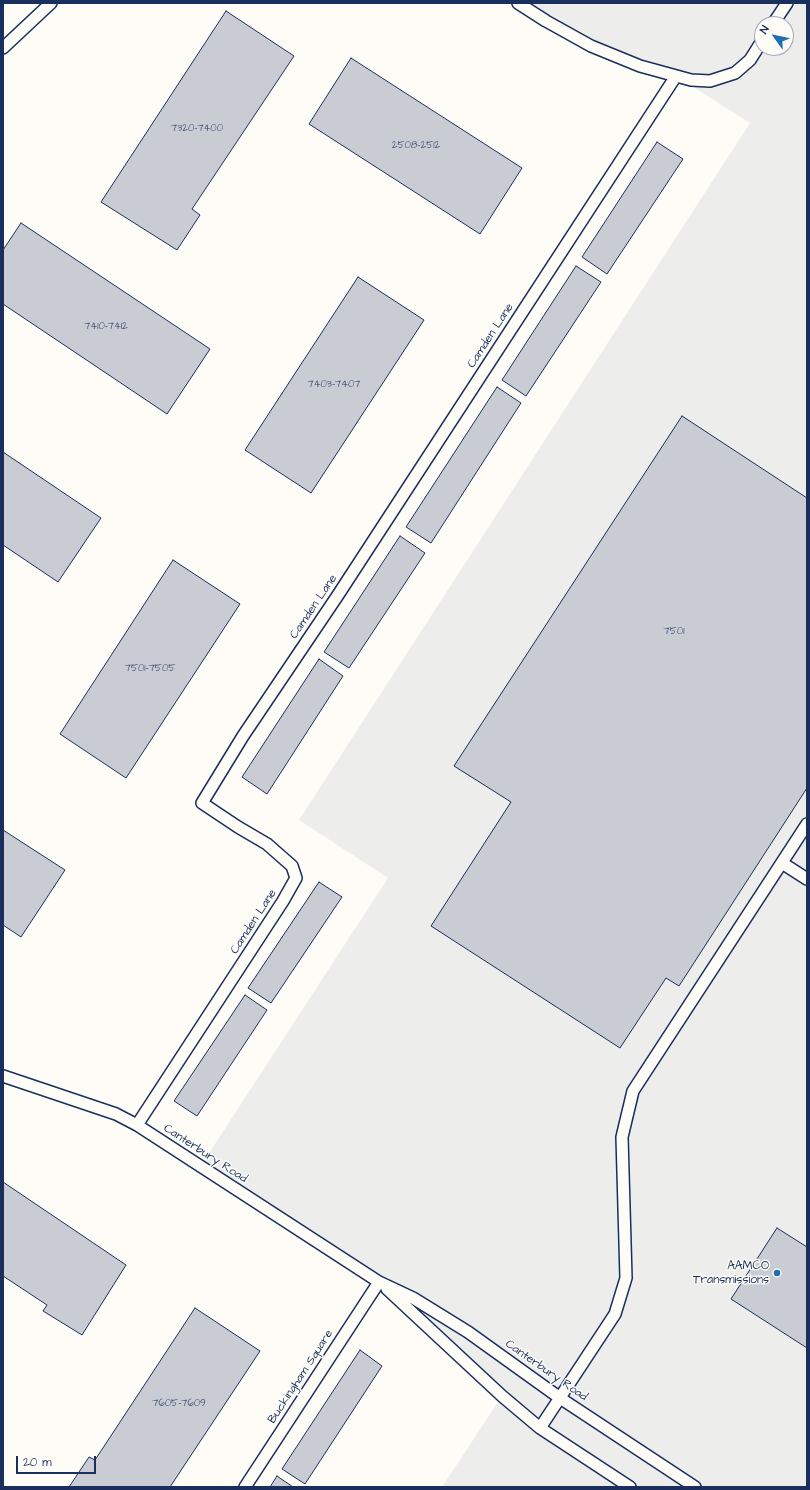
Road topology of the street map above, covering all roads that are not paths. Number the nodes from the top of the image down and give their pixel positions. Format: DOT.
graph roads {
  1 [pos="52,3"];
  2 [pos="518,3"];
  3 [pos="787,3"];
  4 [pos="778,16"];
  5 [pos="3,48"];
  6 [pos="754,54"];
  7 [pos="676,76"];
  8 [pos="807,824"];
  9 [pos="782,863"];
  10 [pos="807,879"];
  11 [pos="3,1076"];
  12 [pos="137,1125"];
  13 [pos="380,1282"];
  14 [pos="560,1398"];
  15 [pos="540,1428"];
  16 [pos="245,1487"];
  17 [pos="630,1487"];
  18 [pos="694,1487"];
  1 -- 5 [label="lane"];
  2 -- 7 [label="lane"];
  3 -- 4 [label="lane"];
  6 -- 7 [label="lane"];
  7 -- 12 [label="lane, Camden Lane"];
  8 -- 9 [label="lane"];
  9 -- 10 [label="lane"];
  9 -- 14 [label="lane"];
  11 -- 12 [label="lane, Canterbury Road"];
  12 -- 13 [label="lane, Canterbury Road"];
  13 -- 14 [label="lane, Canterbury Road"];
  13 -- 15 [label="lane, Canterbury Road"];
  13 -- 16 [label="lane, Buckingham Square"];
  14 -- 15 [label="lane"];
  14 -- 18 [label="lane, Canterbury Road"];
  15 -- 17 [label="lane, Canterbury Road"];
}
